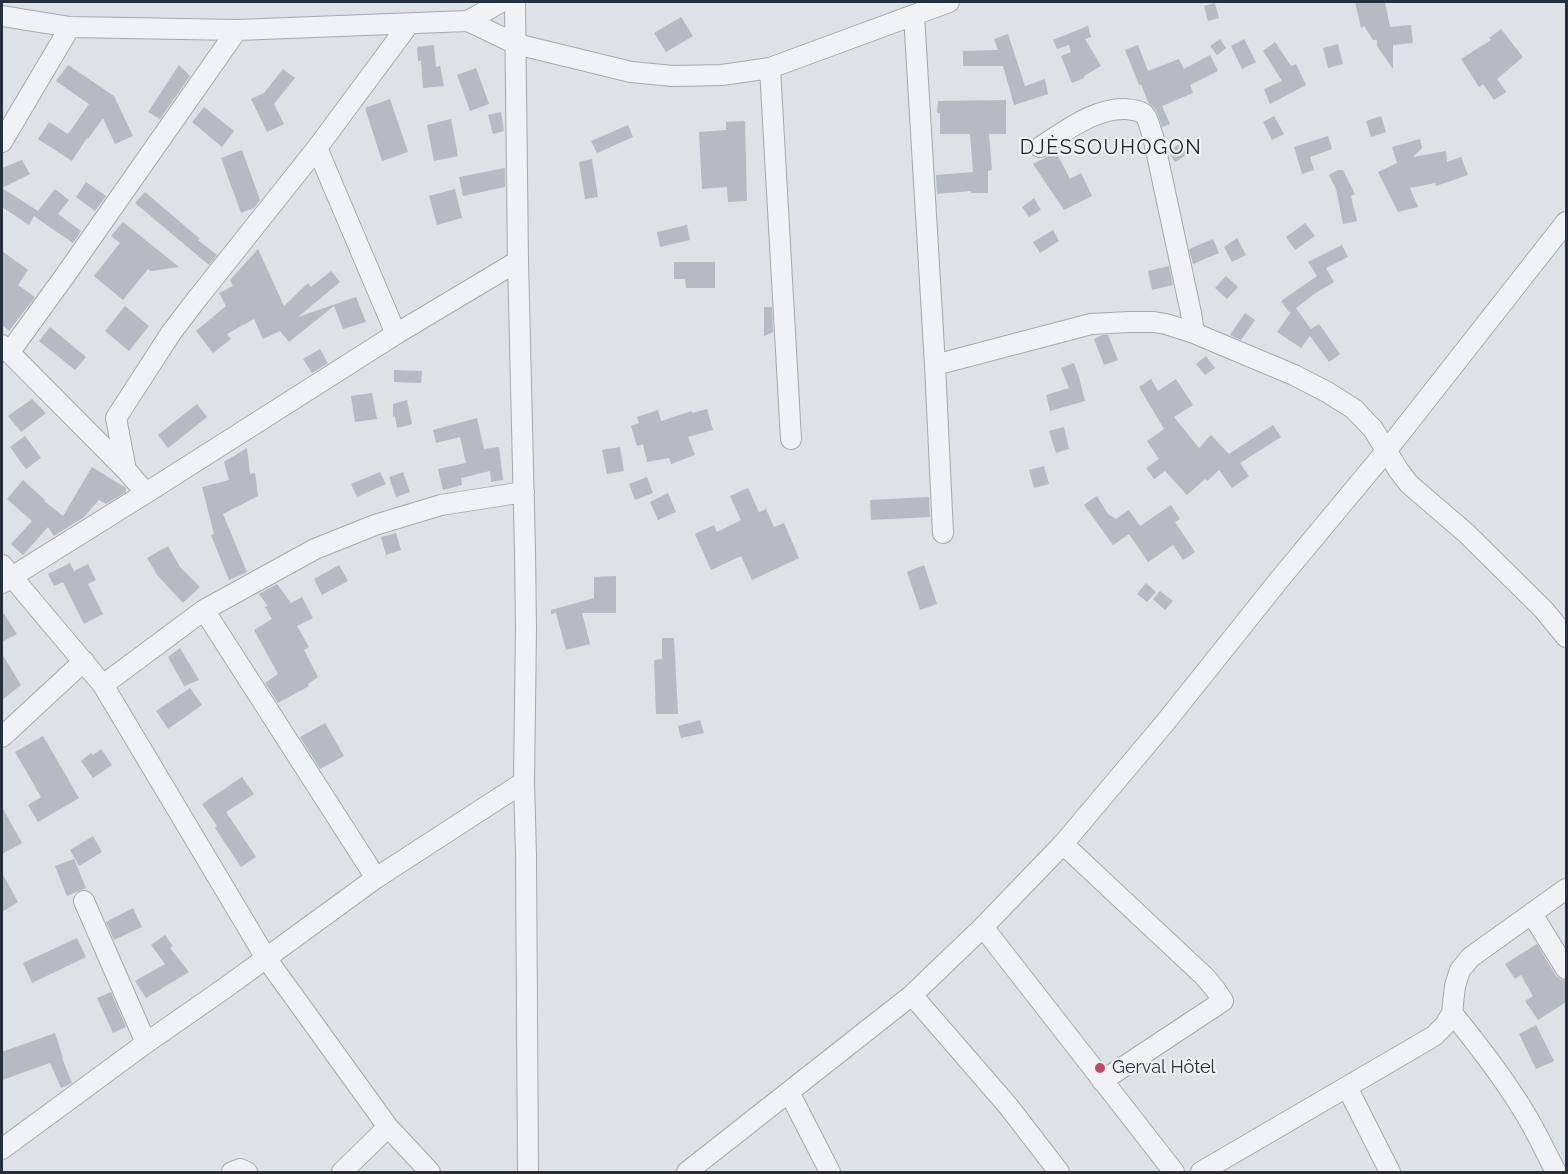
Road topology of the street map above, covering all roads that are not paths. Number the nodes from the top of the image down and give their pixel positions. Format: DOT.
graph roads {
  1 [pos="501,2"];
  2 [pos="515,2"];
  3 [pos="949,2"];
  4 [pos="914,15"];
  5 [pos="2,16"];
  6 [pos="468,21"];
  7 [pos="409,24"];
  8 [pos="70,27"];
  9 [pos="237,30"];
  10 [pos="516,44"];
  11 [pos="771,68"];
  12 [pos="2,142"];
  13 [pos="1041,147"];
  14 [pos="317,148"];
  15 [pos="1566,222"];
  16 [pos="518,261"];
  17 [pos="1194,333"];
  18 [pos="396,334"];
  19 [pos="5,349"];
  20 [pos="935,365"];
  21 [pos="116,418"];
  22 [pos="84,430"];
  23 [pos="791,439"];
  24 [pos="1387,450"];
  25 [pos="126,470"];
  26 [pos="524,492"];
  27 [pos="146,493"];
  28 [pos="943,533"];
  29 [pos="5,575"];
  30 [pos="204,610"];
  31 [pos="1566,637"];
  32 [pos="84,661"];
  33 [pos="103,685"];
  34 [pos="2,737"];
  35 [pos="524,782"];
  36 [pos="1063,844"];
  37 [pos="376,878"];
  38 [pos="1566,889"];
  39 [pos="84,901"];
  40 [pos="1532,914"];
  41 [pos="983,927"];
  42 [pos="266,958"];
  43 [pos="1566,969"];
  44 [pos="912,995"];
  45 [pos="1452,1013"];
  46 [pos="146,1043"];
  47 [pos="1102,1081"];
  48 [pos="1347,1087"];
  49 [pos="789,1092"];
  50 [pos="388,1127"];
  51 [pos="2,1149"];
  52 [pos="232,1173"];
  53 [pos="247,1173"];
  54 [pos="342,1173"];
  55 [pos="430,1173"];
  56 [pos="528,1173"];
  57 [pos="687,1173"];
  58 [pos="830,1173"];
  59 [pos="1059,1173"];
  60 [pos="1174,1173"];
  61 [pos="1201,1173"];
  62 [pos="1390,1173"];
  63 [pos="1556,1173"];
  1 -- 6 [label="street"];
  2 -- 10 [label="street"];
  3 -- 4 [label="street"];
  4 -- 11 [label="street"];
  4 -- 20 [label="street"];
  5 -- 8 [label="street"];
  6 -- 7 [label="street"];
  6 -- 10 [label="street"];
  7 -- 9 [label="street"];
  7 -- 14 [label="street"];
  8 -- 9 [label="street"];
  8 -- 12 [label="street"];
  9 -- 19 [label="street"];
  10 -- 11 [label="street"];
  10 -- 16 [label="street"];
  11 -- 23 [label="street"];
  13 -- 17 [label="street"];
  14 -- 18 [label="street"];
  14 -- 21 [label="street"];
  15 -- 24 [label="street"];
  16 -- 18 [label="street"];
  16 -- 26 [label="street"];
  17 -- 20 [label="street"];
  17 -- 24 [label="street"];
  18 -- 27 [label="street"];
  19 -- 22 [label="street"];
  20 -- 28 [label="street"];
  21 -- 22 [label="street"];
  21 -- 25 [label="street"];
  22 -- 25 [label="street"];
  24 -- 31 [label="street"];
  24 -- 36 [label="street"];
  25 -- 27 [label="street"];
  26 -- 30 [label="street"];
  26 -- 35 [label="street"];
  27 -- 29 [label="street"];
  29 -- 32 [label="street"];
  30 -- 33 [label="street"];
  30 -- 37 [label="street"];
  32 -- 33 [label="street"];
  32 -- 34 [label="street"];
  33 -- 42 [label="street"];
  35 -- 37 [label="street"];
  35 -- 56 [label="street"];
  36 -- 41 [label="street"];
  36 -- 47 [label="street"];
  37 -- 42 [label="street"];
  38 -- 40 [label="street"];
  39 -- 46 [label="street"];
  40 -- 43 [label="street"];
  40 -- 45 [label="street"];
  41 -- 44 [label="street"];
  41 -- 47 [label="street"];
  42 -- 46 [label="street"];
  42 -- 50 [label="street"];
  44 -- 49 [label="street"];
  44 -- 59 [label="street"];
  45 -- 48 [label="street"];
  45 -- 63 [label="street"];
  46 -- 51 [label="street"];
  47 -- 60 [label="street"];
  48 -- 61 [label="street"];
  48 -- 62 [label="street"];
  49 -- 57 [label="street"];
  49 -- 58 [label="street"];
  50 -- 54 [label="street"];
  50 -- 55 [label="street"];
  52 -- 53 [label="street"];
}
